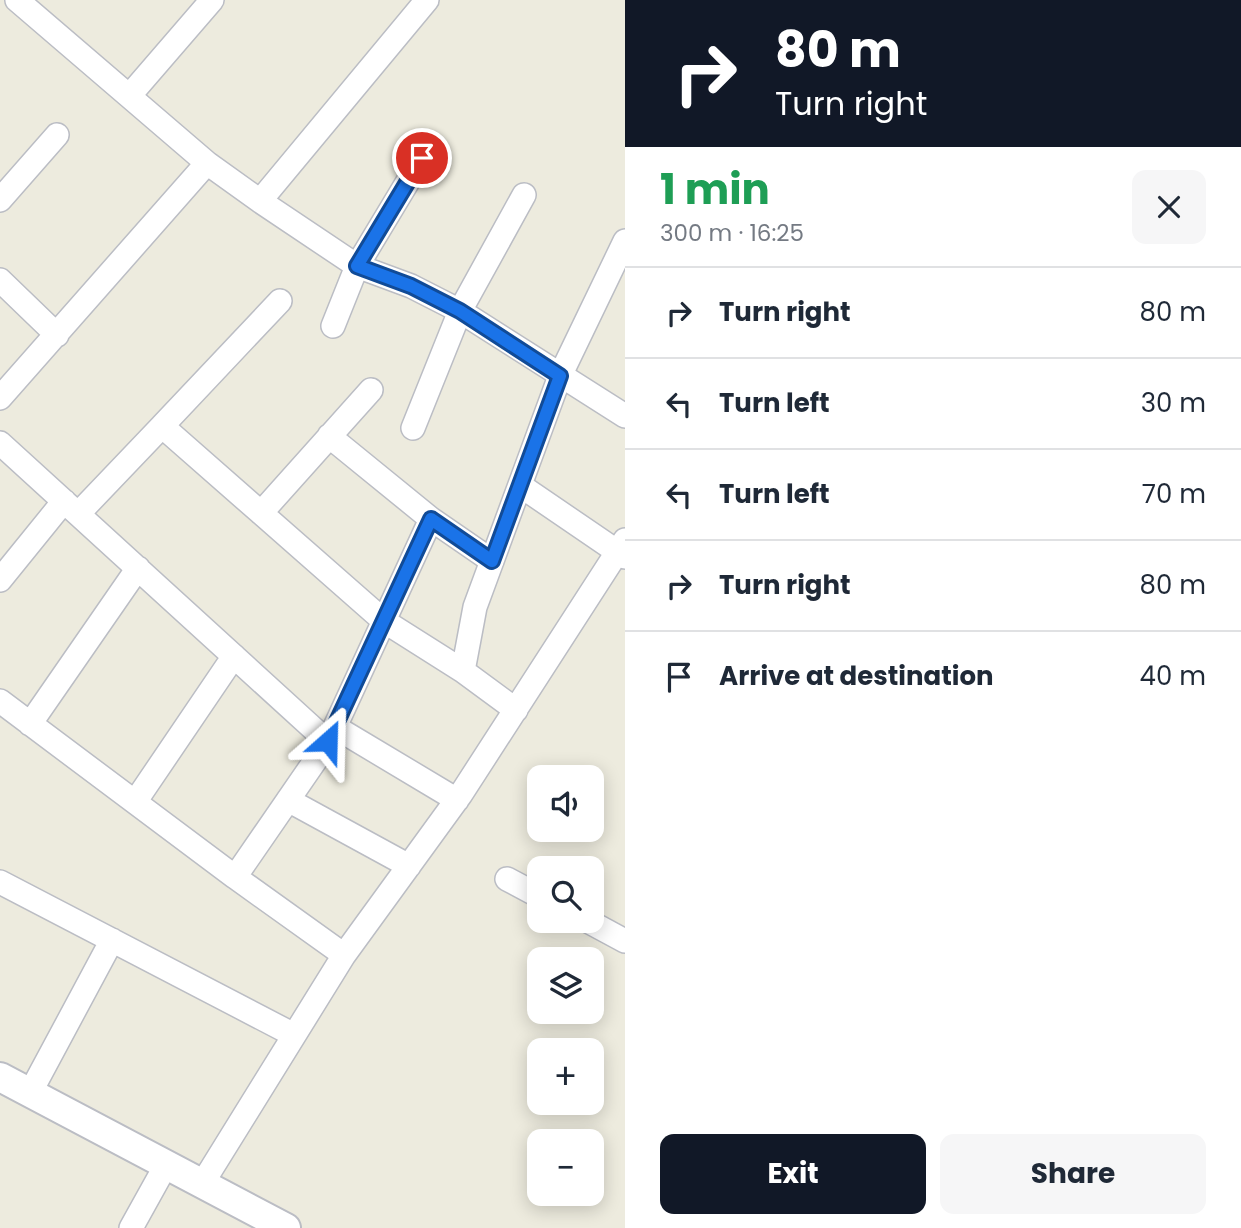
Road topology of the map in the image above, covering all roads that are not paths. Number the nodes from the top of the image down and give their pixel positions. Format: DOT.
graph roads {
  1 [pos="17,0"];
  2 [pos="212,0"];
  3 [pos="427,0"];
  4 [pos="130,95"];
  5 [pos="57,135"];
  6 [pos="422,158"];
  7 [pos="207,163"];
  8 [pos="524,195"];
  9 [pos="0,200"];
  10 [pos="260,201"];
  11 [pos="622,255"];
  12 [pos="357,266"];
  13 [pos="0,279"];
  14 [pos="280,301"];
  15 [pos="460,311"];
  16 [pos="333,326"];
  17 [pos="57,335"];
  18 [pos="560,376"];
  19 [pos="371,390"];
  20 [pos="0,398"];
  21 [pos="625,416"];
  22 [pos="162,426"];
  23 [pos="413,428"];
  24 [pos="329,436"];
  25 [pos="0,443"];
  26 [pos="521,486"];
  27 [pos="71,508"];
  28 [pos="261,513"];
  29 [pos="431,519"];
  30 [pos="623,550"];
  31 [pos="492,561"];
  32 [pos="138,568"];
  33 [pos="0,580"];
  34 [pos="384,621"];
  35 [pos="234,656"];
  36 [pos="463,671"];
  37 [pos="0,701"];
  38 [pos="516,709"];
  39 [pos="30,724"];
  40 [pos="331,734"];
  41 [pos="288,800"];
  42 [pos="457,800"];
  43 [pos="135,802"];
  44 [pos="409,866"];
  45 [pos="235,877"];
  46 [pos="507,879"];
  47 [pos="0,882"];
  48 [pos="527,890"];
  49 [pos="604,929"];
  50 [pos="112,940"];
  51 [pos="625,940"];
  52 [pos="344,955"];
  53 [pos="294,1035"];
  54 [pos="0,1077"];
  55 [pos="30,1093"];
  56 [pos="166,1165"];
  57 [pos="202,1184"];
  58 [pos="283,1227"];
  59 [pos="131,1228"];
  1 -- 4 [label="street"];
  2 -- 4 [label="street"];
  3 -- 10 [label="street"];
  4 -- 7 [label="street"];
  5 -- 9 [label="street"];
  6 -- 12 [label="street"];
  7 -- 10 [label="street"];
  7 -- 17 [label="street"];
  8 -- 15 [label="street"];
  10 -- 12 [label="street"];
  11 -- 18 [label="street"];
  12 -- 15 [label="street"];
  12 -- 16 [label="street"];
  13 -- 17 [label="street"];
  14 -- 22 [label="street"];
  15 -- 18 [label="street"];
  15 -- 23 [label="street"];
  17 -- 20 [label="street"];
  18 -- 21 [label="street"];
  18 -- 26 [label="street"];
  19 -- 24 [label="street"];
  22 -- 27 [label="street"];
  22 -- 28 [label="street"];
  24 -- 28 [label="street"];
  24 -- 29 [label="street"];
  25 -- 27 [label="street"];
  26 -- 30 [label="street"];
  26 -- 31 [label="street"];
  27 -- 32 [label="street"];
  27 -- 33 [label="street"];
  28 -- 34 [label="street"];
  29 -- 31 [label="street"];
  29 -- 34 [label="street"];
  30 -- 38 [label="street"];
  31 -- 36 [label="street"];
  32 -- 35 [label="street"];
  32 -- 39 [label="street"];
  34 -- 36 [label="street"];
  34 -- 40 [label="street"];
  35 -- 40 [label="street"];
  35 -- 43 [label="street"];
  36 -- 38 [label="street"];
  37 -- 39 [label="street"];
  38 -- 42 [label="street"];
  39 -- 43 [label="street"];
  40 -- 41 [label="street"];
  40 -- 42 [label="street"];
  41 -- 44 [label="street"];
  41 -- 45 [label="street"];
  42 -- 44 [label="street"];
  43 -- 45 [label="street"];
  44 -- 52 [label="street"];
  45 -- 52 [label="street"];
  46 -- 48 [label="street"];
  47 -- 50 [label="street"];
  49 -- 51 [label="street"];
  50 -- 53 [label="street"];
  50 -- 55 [label="street"];
  52 -- 53 [label="street"];
  53 -- 57 [label="street"];
  54 -- 55 [label="street"];
  55 -- 56 [label="street"];
  56 -- 57 [label="street"];
  56 -- 59 [label="street"];
  57 -- 58 [label="street"];
}
